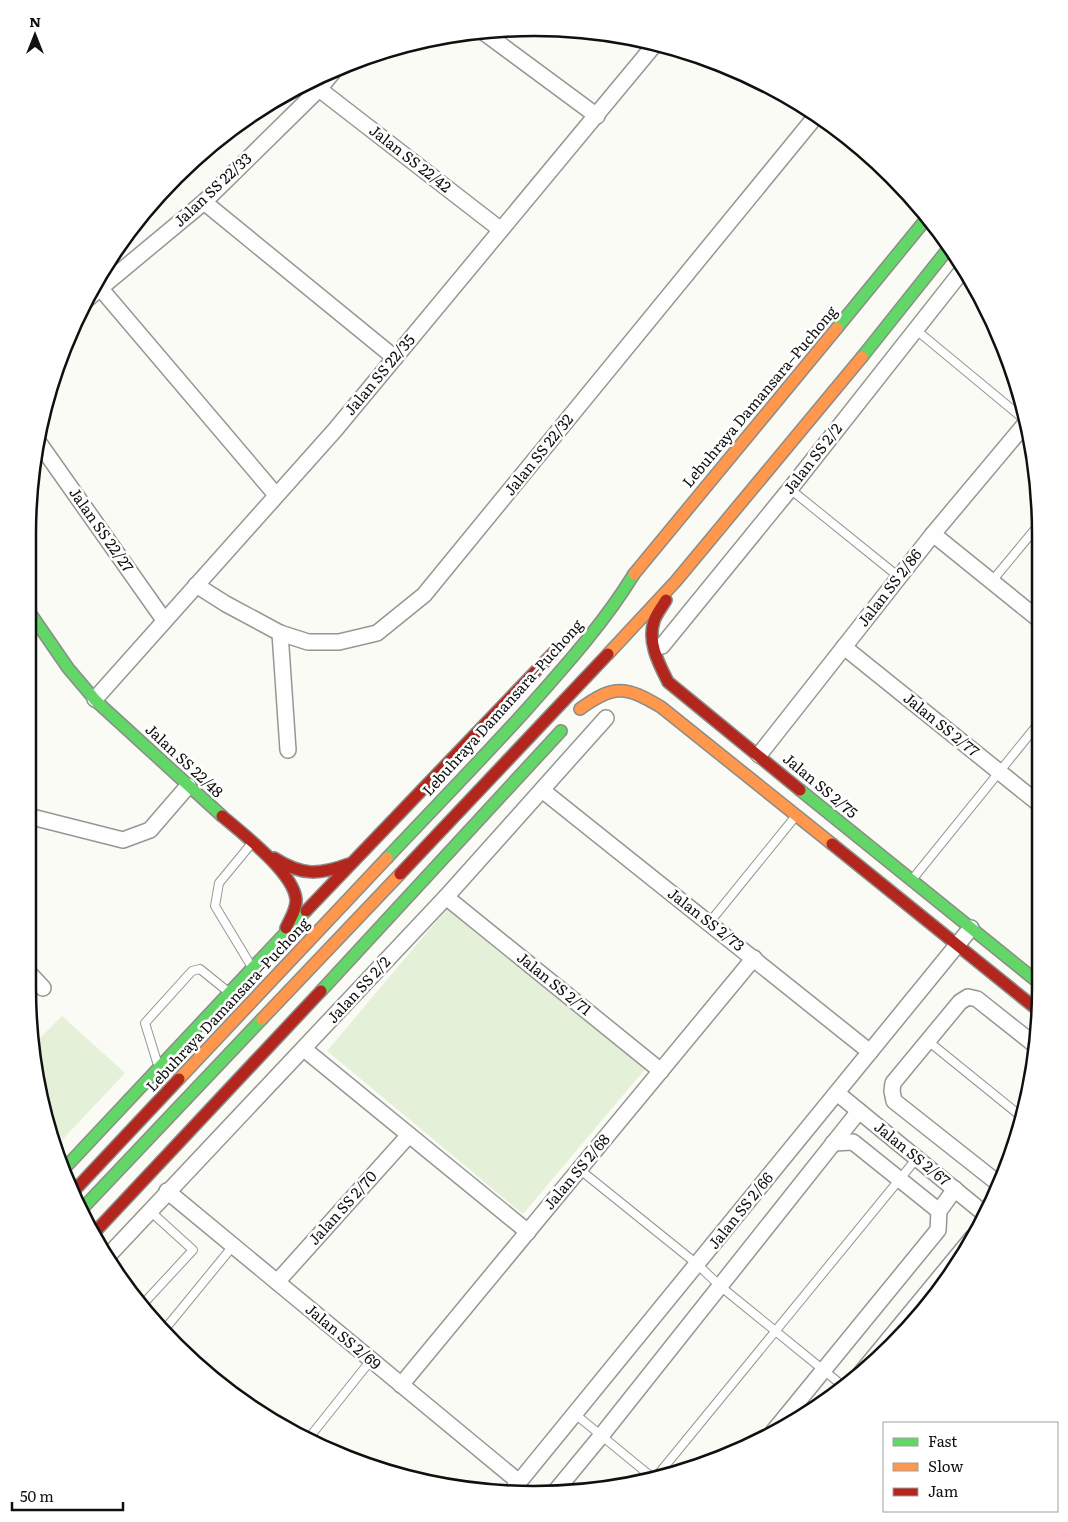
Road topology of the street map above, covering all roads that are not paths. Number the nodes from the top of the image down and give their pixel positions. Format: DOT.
graph roads {
  1 [pos="492,38"];
  2 [pos="650,50"];
  3 [pos="323,84"];
  4 [pos="319,89"];
  5 [pos="597,116"];
  6 [pos="812,121"];
  7 [pos="204,202"];
  8 [pos="923,223"];
  9 [pos="501,230"];
  10 [pos="945,253"];
  11 [pos="959,275"];
  12 [pos="101,289"];
  13 [pos="915,329"];
  14 [pos="395,358"];
  15 [pos="1017,414"];
  16 [pos="1020,427"];
  17 [pos="44,450"];
  18 [pos="790,489"];
  19 [pos="276,495"];
  20 [pos="1032,533"];
  21 [pos="933,534"];
  22 [pos="635,572"];
  23 [pos="899,577"];
  24 [pos="676,581"];
  25 [pos="992,581"];
  26 [pos="196,585"];
  27 [pos="603,600"];
  28 [pos="1032,614"];
  29 [pos="164,620"];
  30 [pos="36,621"];
  31 [pos="280,633"];
  32 [pos="621,641"];
  33 [pos="561,645"];
  34 [pos="662,646"];
  35 [pos="844,647"];
  36 [pos="95,699"];
  37 [pos="574,716"];
  38 [pos="606,718"];
  39 [pos="1032,731"];
  40 [pos="288,750"];
  41 [pos="759,755"];
  42 [pos="999,772"];
  43 [pos="188,786"];
  44 [pos="542,790"];
  45 [pos="1032,799"];
  46 [pos="797,815"];
  47 [pos="36,818"];
  48 [pos="252,843"];
  49 [pos="266,853"];
  50 [pos="355,862"];
  51 [pos="911,881"];
  52 [pos="446,897"];
  53 [pos="709,923"];
  54 [pos="971,928"];
  55 [pos="282,936"];
  56 [pos="958,945"];
  57 [pos="754,958"];
  58 [pos="252,968"];
  59 [pos="1032,977"];
  60 [pos="36,981"];
  61 [pos="43,988"];
  62 [pos="229,992"];
  63 [pos="1031,1005"];
  64 [pos="1029,1039"];
  65 [pos="928,1041"];
  66 [pos="304,1048"];
  67 [pos="870,1052"];
  68 [pos="159,1066"];
  69 [pos="661,1071"];
  70 [pos="837,1093"];
  71 [pos="859,1111"];
  72 [pos="1016,1112"];
  73 [pos="409,1135"];
  74 [pos="833,1143"];
  75 [pos="917,1158"];
  76 [pos="69,1163"];
  77 [pos="580,1169"];
  78 [pos="993,1179"];
  79 [pos="900,1180"];
  80 [pos="78,1187"];
  81 [pos="956,1190"];
  82 [pos="167,1192"];
  83 [pos="86,1204"];
  84 [pos="979,1209"];
  85 [pos="150,1211"];
  86 [pos="939,1211"];
  87 [pos="99,1229"];
  88 [pos="528,1232"];
  89 [pos="233,1246"];
  90 [pos="112,1252"];
  91 [pos="696,1264"];
  92 [pos="937,1280"];
  93 [pos="277,1282"];
  94 [pos="720,1286"];
  95 [pos="147,1301"];
  96 [pos="904,1320"];
  97 [pos="168,1325"];
  98 [pos="775,1331"];
  99 [pos="371,1360"];
  100 [pos="824,1370"];
  101 [pos="838,1382"];
  102 [pos="401,1385"];
  103 [pos="575,1414"];
  104 [pos="784,1418"];
  105 [pos="313,1433"];
  106 [pos="601,1436"];
  107 [pos="661,1469"];
  108 [pos="649,1472"];
  109 [pos="511,1485"];
  110 [pos="516,1485"];
  111 [pos="560,1485"];
  1 -- 5 [label="street"];
  2 -- 5 [label="street, Jalan SS 22/35"];
  3 -- 4 [label="street, Jalan SS 22/33"];
  4 -- 7 [label="street, Jalan SS 22/33"];
  4 -- 9 [label="street, Jalan SS 22/42"];
  5 -- 9 [label="street, Jalan SS 22/35"];
  6 -- 31 [label="street, Jalan SS 22/32"];
  7 -- 12 [label="street, Jalan SS 22/33"];
  7 -- 14 [label="street"];
  8 -- 22 [label="main road, Lebuhraya Damansara–Puchong"];
  9 -- 14 [label="street, Jalan SS 22/35"];
  10 -- 24 [label="main road"];
  11 -- 13 [label="street, Jalan SS 2/2"];
  12 -- 19 [label="street"];
  13 -- 15 [label="lane"];
  13 -- 18 [label="street, Jalan SS 2/2"];
  14 -- 19 [label="street, Jalan SS 22/35"];
  16 -- 21 [label="street, Jalan SS 2/86"];
  17 -- 29 [label="street, Jalan SS 22/27"];
  18 -- 23 [label="lane"];
  18 -- 34 [label="street, Jalan SS 2/2"];
  19 -- 26 [label="street, Jalan SS 22/35"];
  20 -- 25 [label="lane"];
  21 -- 23 [label="street, Jalan SS 2/86"];
  21 -- 25 [label="street"];
  22 -- 27 [label="main road"];
  22 -- 80 [label="main road, Lebuhraya Damansara–Puchong"];
  23 -- 35 [label="street, Jalan SS 2/86"];
  24 -- 32 [label="main road"];
  24 -- 41 [label="main road, Jalan SS 2/75"];
  25 -- 28 [label="street"];
  26 -- 29 [label="street, Jalan SS 22/35"];
  26 -- 31 [label="street, Jalan SS 22/32"];
  29 -- 36 [label="street, Jalan SS 22/35"];
  30 -- 36 [label="main road, Jalan SS 22/48"];
  31 -- 40 [label="street"];
  32 -- 37 [label="main road"];
  32 -- 83 [label="main road"];
  33 -- 50 [label="main road"];
  35 -- 41 [label="street, Jalan SS 2/86"];
  35 -- 42 [label="street, Jalan SS 2/77"];
  36 -- 43 [label="main road, Jalan SS 22/48"];
  37 -- 46 [label="main road"];
  37 -- 87 [label="main road"];
  38 -- 44 [label="street, Jalan SS 2/2"];
  39 -- 42 [label="lane"];
  41 -- 51 [label="main road, Jalan SS 2/75"];
  42 -- 45 [label="street, Jalan SS 2/77"];
  42 -- 51 [label="lane"];
  43 -- 47 [label="street"];
  43 -- 48 [label="main road, Jalan SS 22/48"];
  44 -- 52 [label="street, Jalan SS 2/2"];
  44 -- 53 [label="street, Jalan SS 2/73"];
  46 -- 53 [label="lane"];
  46 -- 56 [label="main road"];
  48 -- 49 [label="main road, Jalan SS 22/48"];
  48 -- 58 [label="lane"];
  49 -- 50 [label="main road"];
  49 -- 55 [label="main road, Jalan SS 22/48"];
  50 -- 55 [label="main road"];
  51 -- 54 [label="main road, Jalan SS 2/75"];
  52 -- 66 [label="street, Jalan SS 2/2"];
  52 -- 69 [label="street, Jalan SS 2/71"];
  53 -- 57 [label="street, Jalan SS 2/73"];
  54 -- 56 [label="street, Jalan SS 2/66"];
  54 -- 59 [label="main road, Jalan SS 2/75"];
  55 -- 58 [label="main road"];
  56 -- 63 [label="main road"];
  56 -- 67 [label="street, Jalan SS 2/66"];
  57 -- 67 [label="street, Jalan SS 2/73"];
  57 -- 69 [label="street, Jalan SS 2/68"];
  58 -- 62 [label="main road"];
  60 -- 61 [label="street"];
  62 -- 68 [label="main road"];
  62 -- 68 [label="lane"];
  64 -- 65 [label="street"];
  65 -- 72 [label="lane"];
  65 -- 78 [label="street"];
  66 -- 73 [label="street"];
  66 -- 82 [label="street, Jalan SS 2/2"];
  67 -- 70 [label="street, Jalan SS 2/66"];
  68 -- 76 [label="main road"];
  69 -- 77 [label="street, Jalan SS 2/68"];
  70 -- 71 [label="street, Jalan SS 2/67"];
  70 -- 91 [label="street, Jalan SS 2/66"];
  71 -- 74 [label="street"];
  71 -- 75 [label="street, Jalan SS 2/67"];
  73 -- 88 [label="street"];
  73 -- 93 [label="street, Jalan SS 2/70"];
  74 -- 79 [label="street"];
  74 -- 94 [label="street"];
  75 -- 79 [label="lane"];
  75 -- 81 [label="street, Jalan SS 2/67"];
  77 -- 88 [label="street, Jalan SS 2/68"];
  77 -- 91 [label="lane"];
  79 -- 86 [label="street"];
  79 -- 98 [label="lane"];
  81 -- 84 [label="street, Jalan SS 2/67"];
  81 -- 86 [label="street"];
  82 -- 85 [label="street, Jalan SS 2/2"];
  82 -- 89 [label="street, Jalan SS 2/69"];
  85 -- 90 [label="street, Jalan SS 2/2"];
  85 -- 95 [label="lane"];
  86 -- 100 [label="street"];
  88 -- 102 [label="street, Jalan SS 2/68"];
  89 -- 93 [label="street, Jalan SS 2/69"];
  89 -- 97 [label="lane"];
  91 -- 94 [label="lane"];
  91 -- 103 [label="street, Jalan SS 2/66"];
  92 -- 96 [label="street"];
  93 -- 99 [label="street, Jalan SS 2/69"];
  94 -- 98 [label="lane"];
  94 -- 106 [label="street"];
  98 -- 100 [label="lane"];
  98 -- 107 [label="lane"];
  99 -- 102 [label="street, Jalan SS 2/69"];
  99 -- 105 [label="lane"];
  100 -- 101 [label="lane"];
  100 -- 104 [label="street"];
  102 -- 109 [label="street, Jalan SS 2/69"];
  103 -- 106 [label="lane"];
  103 -- 110 [label="street, Jalan SS 2/66"];
  106 -- 108 [label="lane"];
  106 -- 111 [label="street"];
}
